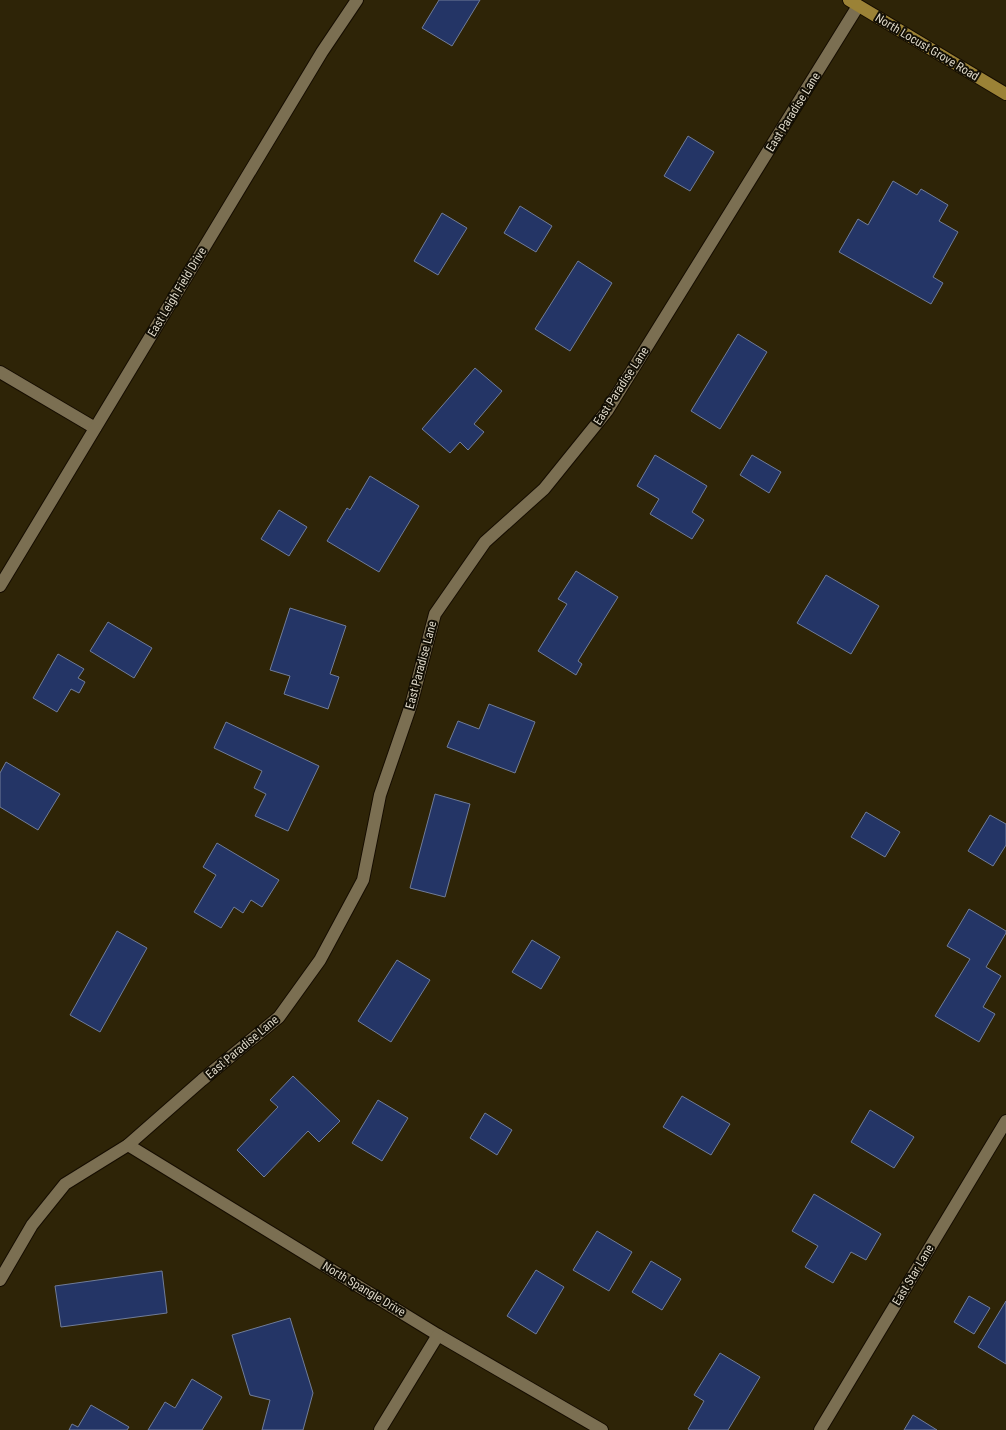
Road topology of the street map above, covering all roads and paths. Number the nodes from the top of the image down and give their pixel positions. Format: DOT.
graph roads {
  1 [pos="358,0"];
  2 [pos="854,3"];
  3 [pos="1006,94"];
  4 [pos="0,372"];
  5 [pos="95,428"];
  6 [pos="0,586"];
  7 [pos="1006,1121"];
  8 [pos="128,1145"];
  9 [pos="0,1280"];
  10 [pos="438,1335"];
  11 [pos="380,1430"];
  12 [pos="602,1430"];
  13 [pos="820,1430"];
  1 -- 5 [label="street, East Leigh Field Drive"];
  2 -- 3 [label="main road, North Locust Grove Road"];
  2 -- 8 [label="street, East Paradise Lane"];
  4 -- 5 [label="street"];
  5 -- 6 [label="street, East Leigh Field Drive"];
  7 -- 13 [label="street, East Star Lane"];
  8 -- 9 [label="street, East Paradise Lane"];
  8 -- 10 [label="street, North Spangle Drive"];
  10 -- 11 [label="street"];
  10 -- 12 [label="street, North Spangle Drive"];
}
